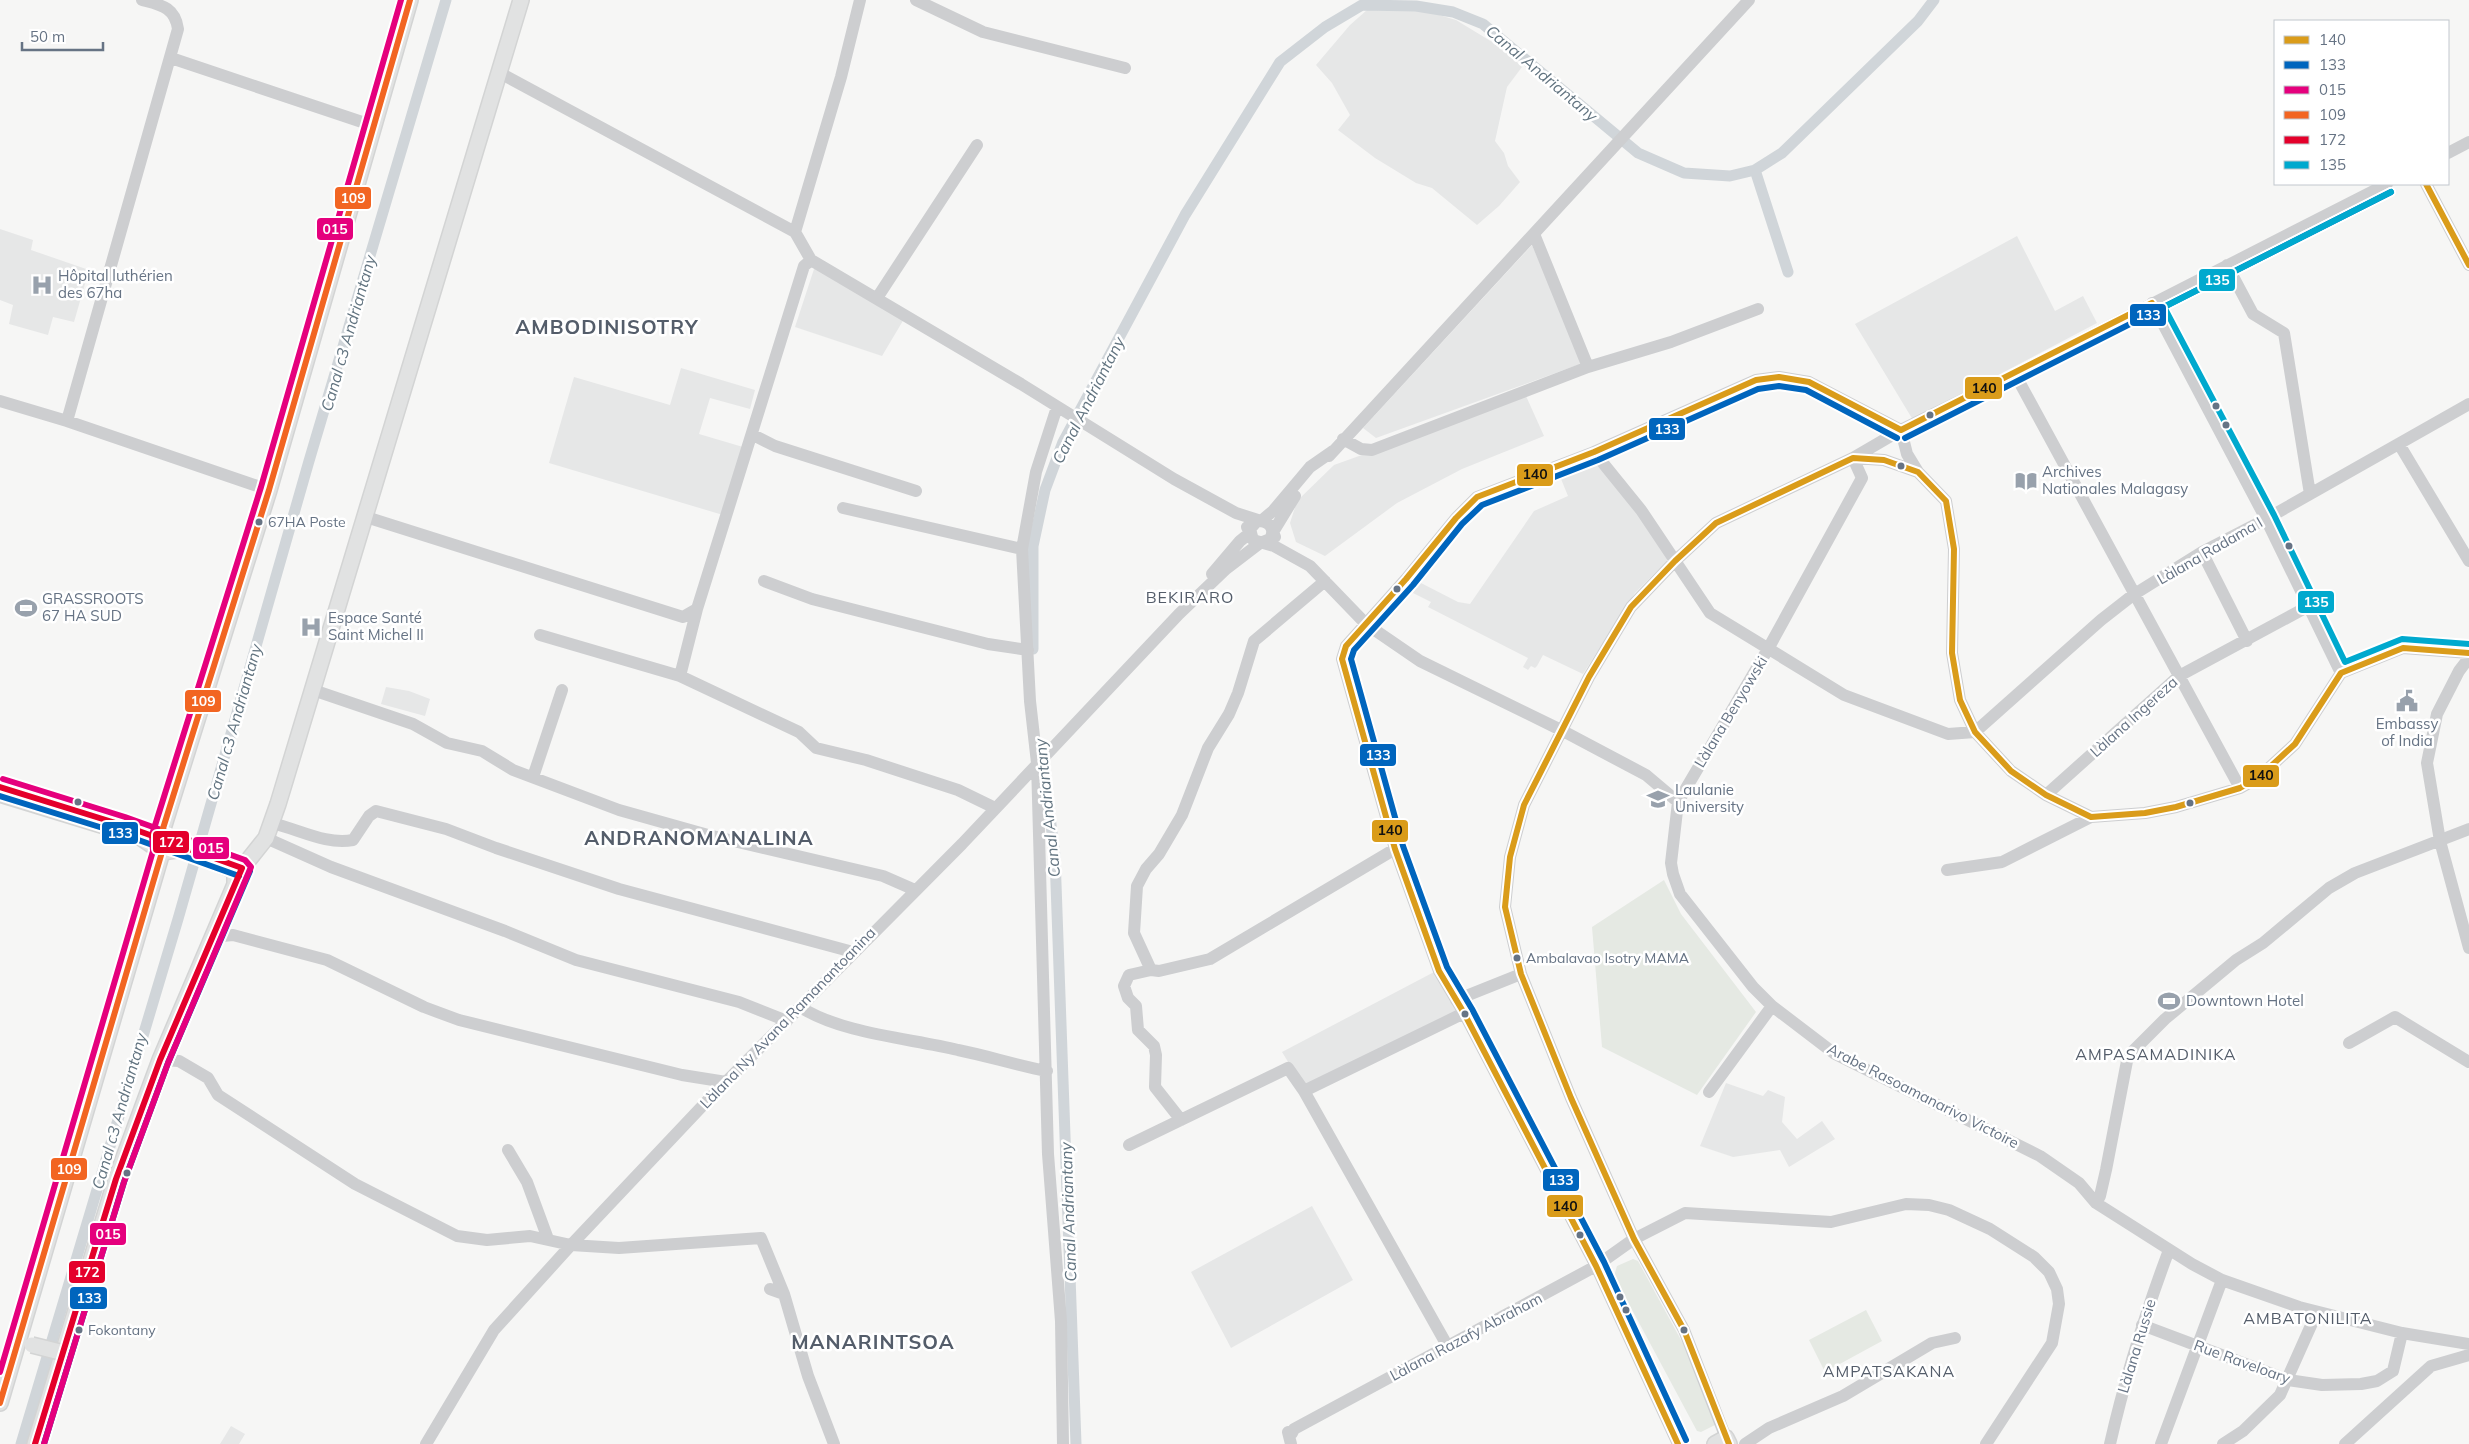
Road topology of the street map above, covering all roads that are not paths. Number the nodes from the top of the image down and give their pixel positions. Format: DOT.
graph roads {
  1 [pos="142,0"];
  2 [pos="410,0"];
  3 [pos="521,0"];
  4 [pos="860,0"];
  5 [pos="916,0"];
  6 [pos="1749,0"];
  7 [pos="171,58"];
  8 [pos="1125,68"];
  9 [pos="498,72"];
  10 [pos="374,126"];
  11 [pos="2469,142"];
  12 [pos="976,145"];
  13 [pos="2449,152"];
  14 [pos="2385,185"];
  15 [pos="2427,185"];
  16 [pos="795,232"];
  17 [pos="1534,234"];
  18 [pos="811,260"];
  19 [pos="2227,265"];
  20 [pos="2469,265"];
  21 [pos="877,298"];
  22 [pos="2152,303"];
  23 [pos="1758,309"];
  24 [pos="1588,367"];
  25 [pos="2015,374"];
  26 [pos="0,401"];
  27 [pos="2469,404"];
  28 [pos="1057,407"];
  29 [pos="67,421"];
  30 [pos="1901,430"];
  31 [pos="753,435"];
  32 [pos="1344,439"];
  33 [pos="2399,444"];
  34 [pos="1333,451"];
  35 [pos="1594,452"];
  36 [pos="1853,458"];
  37 [pos="1918,472"];
  38 [pos="270,490"];
  39 [pos="916,491"];
  40 [pos="2310,494"];
  41 [pos="843,508"];
  42 [pos="1236,513"];
  43 [pos="366,516"];
  44 [pos="2266,519"];
  45 [pos="1261,521"];
  46 [pos="1273,532"];
  47 [pos="1250,533"];
  48 [pos="1260,543"];
  49 [pos="1022,548"];
  50 [pos="1286,552"];
  51 [pos="2202,552"];
  52 [pos="1676,560"];
  53 [pos="2469,561"];
  54 [pos="764,581"];
  55 [pos="1325,581"];
  56 [pos="2133,595"];
  57 [pos="2309,606"];
  58 [pos="696,609"];
  59 [pos="1179,614"];
  60 [pos="1366,624"];
  61 [pos="540,635"];
  62 [pos="2247,641"];
  63 [pos="1768,649"];
  64 [pos="1028,650"];
  65 [pos="2441,650"];
  66 [pos="2469,653"];
  67 [pos="2469,658"];
  68 [pos="2462,671"];
  69 [pos="2341,673"];
  70 [pos="680,676"];
  71 [pos="2179,676"];
  72 [pos="313,690"];
  73 [pos="562,690"];
  74 [pos="1563,731"];
  75 [pos="1975,732"];
  76 [pos="1037,763"];
  77 [pos="533,777"];
  78 [pos="0,788"];
  79 [pos="2240,788"];
  80 [pos="0,794"];
  81 [pos="2046,795"];
  82 [pos="1678,802"];
  83 [pos="995,808"];
  84 [pos="2091,816"];
  85 [pos="272,823"];
  86 [pos="2469,829"];
  87 [pos="266,838"];
  88 [pos="2440,841"];
  89 [pos="169,846"];
  90 [pos="1396,849"];
  91 [pos="207,857"];
  92 [pos="242,868"];
  93 [pos="1947,870"];
  94 [pos="235,882"];
  95 [pos="915,890"];
  96 [pos="212,937"];
  97 [pos="2469,948"];
  98 [pos="853,952"];
  99 [pos="1151,970"];
  100 [pos="1521,974"];
  101 [pos="1456,1000"];
  102 [pos="1772,1006"];
  103 [pos="800,1007"];
  104 [pos="1464,1013"];
  105 [pos="787,1022"];
  106 [pos="2349,1043"];
  107 [pos="160,1060"];
  108 [pos="2469,1062"];
  109 [pos="1046,1071"];
  110 [pos="726,1082"];
  111 [pos="1304,1091"];
  112 [pos="1709,1092"];
  113 [pos="1181,1120"];
  114 [pos="1129,1145"];
  115 [pos="508,1150"];
  116 [pos="2096,1203"];
  117 [pos="1634,1238"];
  118 [pos="548,1239"];
  119 [pos="571,1245"];
  120 [pos="2169,1250"];
  121 [pos="1596,1266"];
  122 [pos="2222,1280"];
  123 [pos="770,1289"];
  124 [pos="784,1294"];
  125 [pos="2317,1312"];
  126 [pos="2142,1325"];
  127 [pos="2402,1332"];
  128 [pos="1955,1338"];
  129 [pos="2469,1344"];
  130 [pos="2197,1346"];
  131 [pos="1448,1347"];
  132 [pos="16,1353"];
  133 [pos="2469,1355"];
  134 [pos="61,1359"];
  135 [pos="2288,1380"];
  136 [pos="0,1403"];
  137 [pos="1723,1442"];
  138 [pos="35,1444"];
  139 [pos="426,1444"];
  140 [pos="834,1444"];
  141 [pos="1063,1444"];
  142 [pos="1291,1444"];
  143 [pos="1678,1444"];
  144 [pos="1745,1444"];
  145 [pos="1986,1444"];
  146 [pos="2110,1444"];
  147 [pos="2161,1444"];
  148 [pos="2223,1444"];
  149 [pos="2345,1444"];
  1 -- 7 [label="street"];
  2 -- 10 [label="main road"];
  3 -- 9 [label="main road"];
  4 -- 16 [label="street"];
  5 -- 8 [label="street"];
  6 -- 17 [label="street"];
  7 -- 10 [label="street"];
  7 -- 29 [label="street"];
  9 -- 16 [label="street"];
  9 -- 43 [label="main road"];
  10 -- 38 [label="main road"];
  11 -- 13 [label="street"];
  12 -- 21 [label="street"];
  14 -- 19 [label="street"];
  15 -- 20 [label="street"];
  16 -- 18 [label="street"];
  17 -- 24 [label="street"];
  17 -- 32 [label="street"];
  18 -- 21 [label="street"];
  18 -- 31 [label="street"];
  19 -- 22 [label="street"];
  19 -- 40 [label="street"];
  21 -- 28 [label="street"];
  22 -- 25 [label="street"];
  22 -- 44 [label="street"];
  23 -- 24 [label="street"];
  24 -- 32 [label="street"];
  25 -- 30 [label="street"];
  25 -- 56 [label="street"];
  26 -- 29 [label="street"];
  27 -- 33 [label="street, Làlana Radama I"];
  28 -- 42 [label="street"];
  28 -- 49 [label="street"];
  29 -- 38 [label="street"];
  30 -- 35 [label="street"];
  30 -- 36 [label="street"];
  30 -- 37 [label="street"];
  31 -- 39 [label="street"];
  31 -- 58 [label="street"];
  32 -- 34 [label="street"];
  33 -- 40 [label="street, Làlana Radama I"];
  33 -- 53 [label="street"];
  34 -- 45 [label="street"];
  34 -- 46 [label="street"];
  35 -- 52 [label="street"];
  35 -- 60 [label="street"];
  36 -- 37 [label="street"];
  36 -- 52 [label="street"];
  36 -- 63 [label="street, Làlana Benyowski"];
  37 -- 75 [label="street"];
  38 -- 89 [label="main road"];
  40 -- 44 [label="street, Làlana Radama I"];
  41 -- 49 [label="street"];
  42 -- 45 [label="street"];
  42 -- 47 [label="street"];
  43 -- 58 [label="street"];
  43 -- 72 [label="main road"];
  44 -- 51 [label="street, Làlana Radama I"];
  44 -- 57 [label="street"];
  45 -- 46 [label="street"];
  45 -- 47 [label="street"];
  46 -- 48 [label="street"];
  46 -- 50 [label="street"];
  47 -- 48 [label="street"];
  47 -- 59 [label="street"];
  48 -- 50 [label="street"];
  48 -- 59 [label="street"];
  49 -- 64 [label="street"];
  50 -- 55 [label="street"];
  51 -- 56 [label="street, Làlana Radama I"];
  51 -- 62 [label="street"];
  52 -- 63 [label="street"];
  52 -- 74 [label="street"];
  54 -- 64 [label="street"];
  55 -- 60 [label="street"];
  55 -- 99 [label="street"];
  56 -- 71 [label="street"];
  56 -- 75 [label="street, Làlana Radama I"];
  57 -- 62 [label="street, Làlana Ingereza"];
  57 -- 69 [label="street"];
  58 -- 70 [label="street"];
  59 -- 76 [label="street, Làlana Ny Avana Ramanantoanina"];
  60 -- 74 [label="street"];
  60 -- 90 [label="street"];
  61 -- 70 [label="street"];
  62 -- 71 [label="street, Làlana Ingereza"];
  63 -- 75 [label="street"];
  63 -- 82 [label="street, Làlana Benyowski"];
  64 -- 76 [label="street"];
  65 -- 66 [label="street"];
  65 -- 68 [label="street"];
  65 -- 69 [label="street"];
  67 -- 68 [label="street"];
  68 -- 88 [label="street"];
  69 -- 79 [label="street"];
  70 -- 83 [label="street"];
  71 -- 79 [label="street"];
  71 -- 81 [label="street, Làlana Ingereza"];
  72 -- 77 [label="street"];
  72 -- 85 [label="main road"];
  73 -- 77 [label="street"];
  74 -- 82 [label="street"];
  74 -- 100 [label="street"];
  75 -- 81 [label="street"];
  76 -- 83 [label="street, Làlana Ny Avana Ramanantoanina"];
  76 -- 109 [label="street"];
  77 -- 95 [label="street"];
  78 -- 89 [label="main road"];
  79 -- 84 [label="street"];
  80 -- 89 [label="main road"];
  81 -- 84 [label="street"];
  82 -- 102 [label="street, Arabe Rasoamanarivo Victoire"];
  83 -- 95 [label="street, Làlana Ny Avana Ramanantoanina"];
  84 -- 93 [label="street"];
  85 -- 87 [label="main road"];
  85 -- 98 [label="street"];
  86 -- 88 [label="street"];
  87 -- 92 [label="main road"];
  87 -- 105 [label="street"];
  88 -- 97 [label="street"];
  88 -- 116 [label="street"];
  89 -- 91 [label="main road"];
  89 -- 132 [label="main road"];
  90 -- 99 [label="street"];
  90 -- 101 [label="street"];
  91 -- 92 [label="main road"];
  91 -- 94 [label="main road"];
  92 -- 94 [label="main road"];
  94 -- 96 [label="main road"];
  95 -- 98 [label="street, Làlana Ny Avana Ramanantoanina"];
  96 -- 107 [label="main road"];
  96 -- 110 [label="street"];
  98 -- 103 [label="street, Làlana Ny Avana Ramanantoanina"];
  99 -- 113 [label="street"];
  100 -- 101 [label="street"];
  100 -- 117 [label="street"];
  101 -- 104 [label="street"];
  102 -- 112 [label="street"];
  102 -- 116 [label="street, Arabe Rasoamanarivo Victoire"];
  103 -- 105 [label="street, Làlana Ny Avana Ramanantoanina"];
  103 -- 109 [label="street"];
  104 -- 111 [label="street"];
  104 -- 121 [label="street"];
  105 -- 110 [label="street, Làlana Ny Avana Ramanantoanina"];
  106 -- 108 [label="street"];
  107 -- 118 [label="street"];
  107 -- 134 [label="main road"];
  109 -- 141 [label="street"];
  110 -- 119 [label="street, Làlana Ny Avana Ramanantoanina"];
  111 -- 113 [label="street"];
  111 -- 131 [label="street"];
  113 -- 114 [label="street"];
  115 -- 118 [label="street"];
  116 -- 120 [label="street, Arabe Rasoamanarivo Victoire"];
  117 -- 121 [label="street, Làlana Razafy Abraham"];
  117 -- 137 [label="street"];
  117 -- 145 [label="street, Làlana Razafy Abraham"];
  118 -- 119 [label="street"];
  119 -- 124 [label="street"];
  119 -- 139 [label="street, Làlana Ny Avana Ramanantoanina"];
  120 -- 122 [label="street, Arabe Rasoamanarivo Victoire"];
  120 -- 126 [label="street, Làlana Russie"];
  121 -- 131 [label="street, Làlana Razafy Abraham"];
  121 -- 143 [label="street"];
  122 -- 125 [label="street, Arabe Rasoamanarivo Victoire"];
  122 -- 130 [label="street"];
  123 -- 124 [label="street"];
  124 -- 140 [label="street"];
  125 -- 127 [label="street, Arabe Rasoamanarivo Victoire"];
  125 -- 135 [label="street"];
  126 -- 130 [label="street, Rue Raveloary"];
  126 -- 146 [label="street, Làlana Russie"];
  127 -- 129 [label="street, Arabe Rasoamanarivo Victoire"];
  127 -- 135 [label="street, Rue Raveloary"];
  128 -- 144 [label="street"];
  130 -- 135 [label="street, Rue Raveloary"];
  130 -- 147 [label="street"];
  131 -- 142 [label="street, Làlana Razafy Abraham"];
  132 -- 134 [label="main road, bridge"];
  132 -- 136 [label="main road"];
  133 -- 149 [label="street"];
  134 -- 138 [label="main road"];
  135 -- 148 [label="street"];
}
